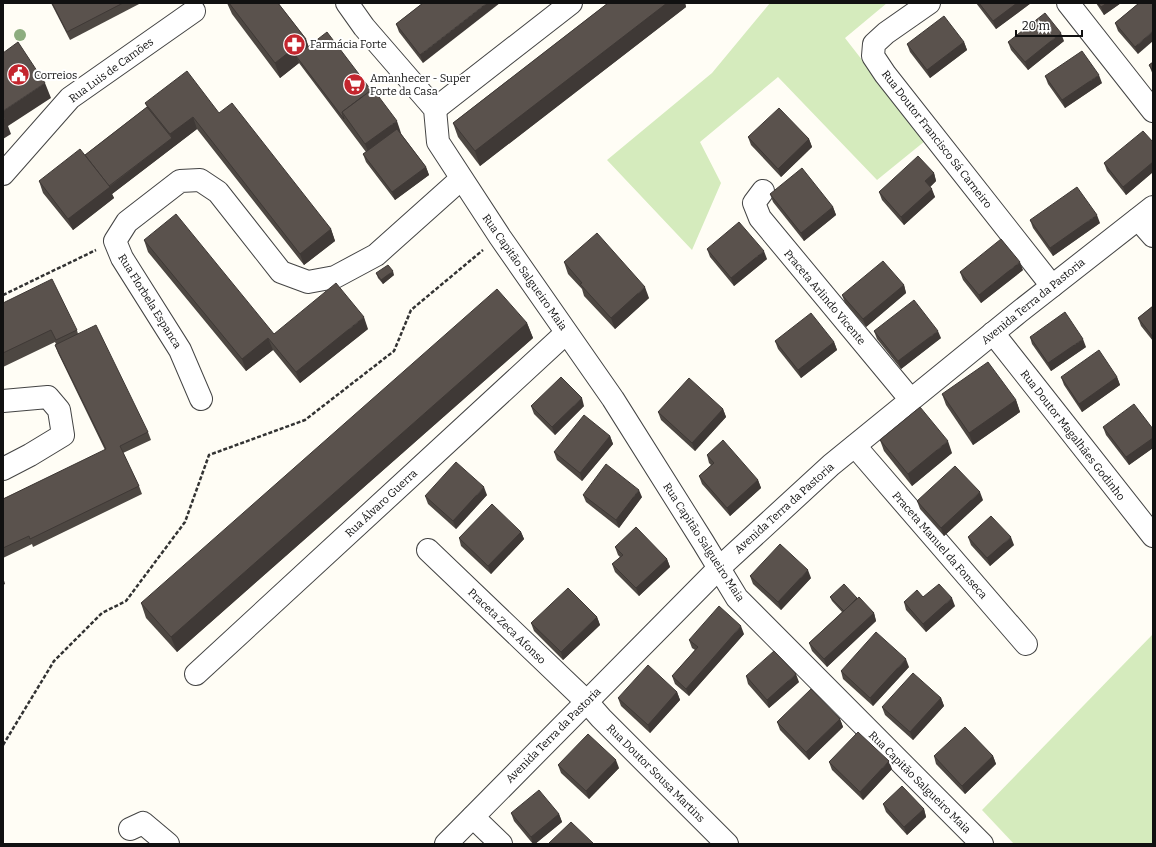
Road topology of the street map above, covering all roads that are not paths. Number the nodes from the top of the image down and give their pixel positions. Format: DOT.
graph roads {
  1 [pos="347,3"];
  2 [pos="571,3"];
  3 [pos="929,3"];
  4 [pos="1068,3"];
  5 [pos="194,11"];
  6 [pos="435,109"];
  7 [pos="1153,112"];
  8 [pos="3,174"];
  9 [pos="461,179"];
  10 [pos="763,191"];
  11 [pos="1145,213"];
  12 [pos="1153,236"];
  13 [pos="1052,286"];
  14 [pos="566,332"];
  15 [pos="993,333"];
  16 [pos="201,399"];
  17 [pos="911,400"];
  18 [pos="3,401"];
  19 [pos="855,446"];
  20 [pos="3,469"];
  21 [pos="1153,536"];
  22 [pos="428,550"];
  23 [pos="719,568"];
  24 [pos="1026,644"];
  25 [pos="196,674"];
  26 [pos="587,702"];
  27 [pos="473,817"];
  28 [pos="130,829"];
  29 [pos="168,844"];
  30 [pos="446,844"];
  31 [pos="501,844"];
  32 [pos="727,844"];
  33 [pos="982,844"];
  1 -- 6 [label="street"];
  2 -- 6 [label="street"];
  3 -- 13 [label="street, Rua Doutor Francisco Sá Carneiro"];
  4 -- 7 [label="street"];
  5 -- 8 [label="street, Rua Luis de Camões"];
  6 -- 9 [label="street"];
  9 -- 14 [label="street, Rua Capitão Salgueiro Maia"];
  9 -- 16 [label="street, Rua Florbela Espanca"];
  10 -- 17 [label="street, Praceta Arlindo Vicente"];
  11 -- 12 [label="street"];
  11 -- 13 [label="street, Avenida Terra da Pastoria"];
  13 -- 15 [label="street, Avenida Terra da Pastoria"];
  14 -- 23 [label="street, Rua Capitão Salgueiro Maia"];
  14 -- 25 [label="street, Rua Álvaro Guerra"];
  15 -- 17 [label="street, Avenida Terra da Pastoria"];
  15 -- 21 [label="street, Rua Doutor Magalhães Godinho"];
  17 -- 19 [label="street, Avenida Terra da Pastoria"];
  18 -- 20 [label="street"];
  19 -- 23 [label="street, Avenida Terra da Pastoria"];
  19 -- 24 [label="street, Praceta Manuel da Fonseca"];
  22 -- 26 [label="street, Praceta Zeca Afonso"];
  23 -- 26 [label="street, Avenida Terra da Pastoria"];
  23 -- 33 [label="street, Rua Capitão Salgueiro Maia"];
  26 -- 27 [label="street, Avenida Terra da Pastoria"];
  26 -- 32 [label="street, Rua Doutor Sousa Martins"];
  27 -- 30 [label="street, Avenida Terra da Pastoria"];
  27 -- 31 [label="street"];
  28 -- 29 [label="street"];
}
